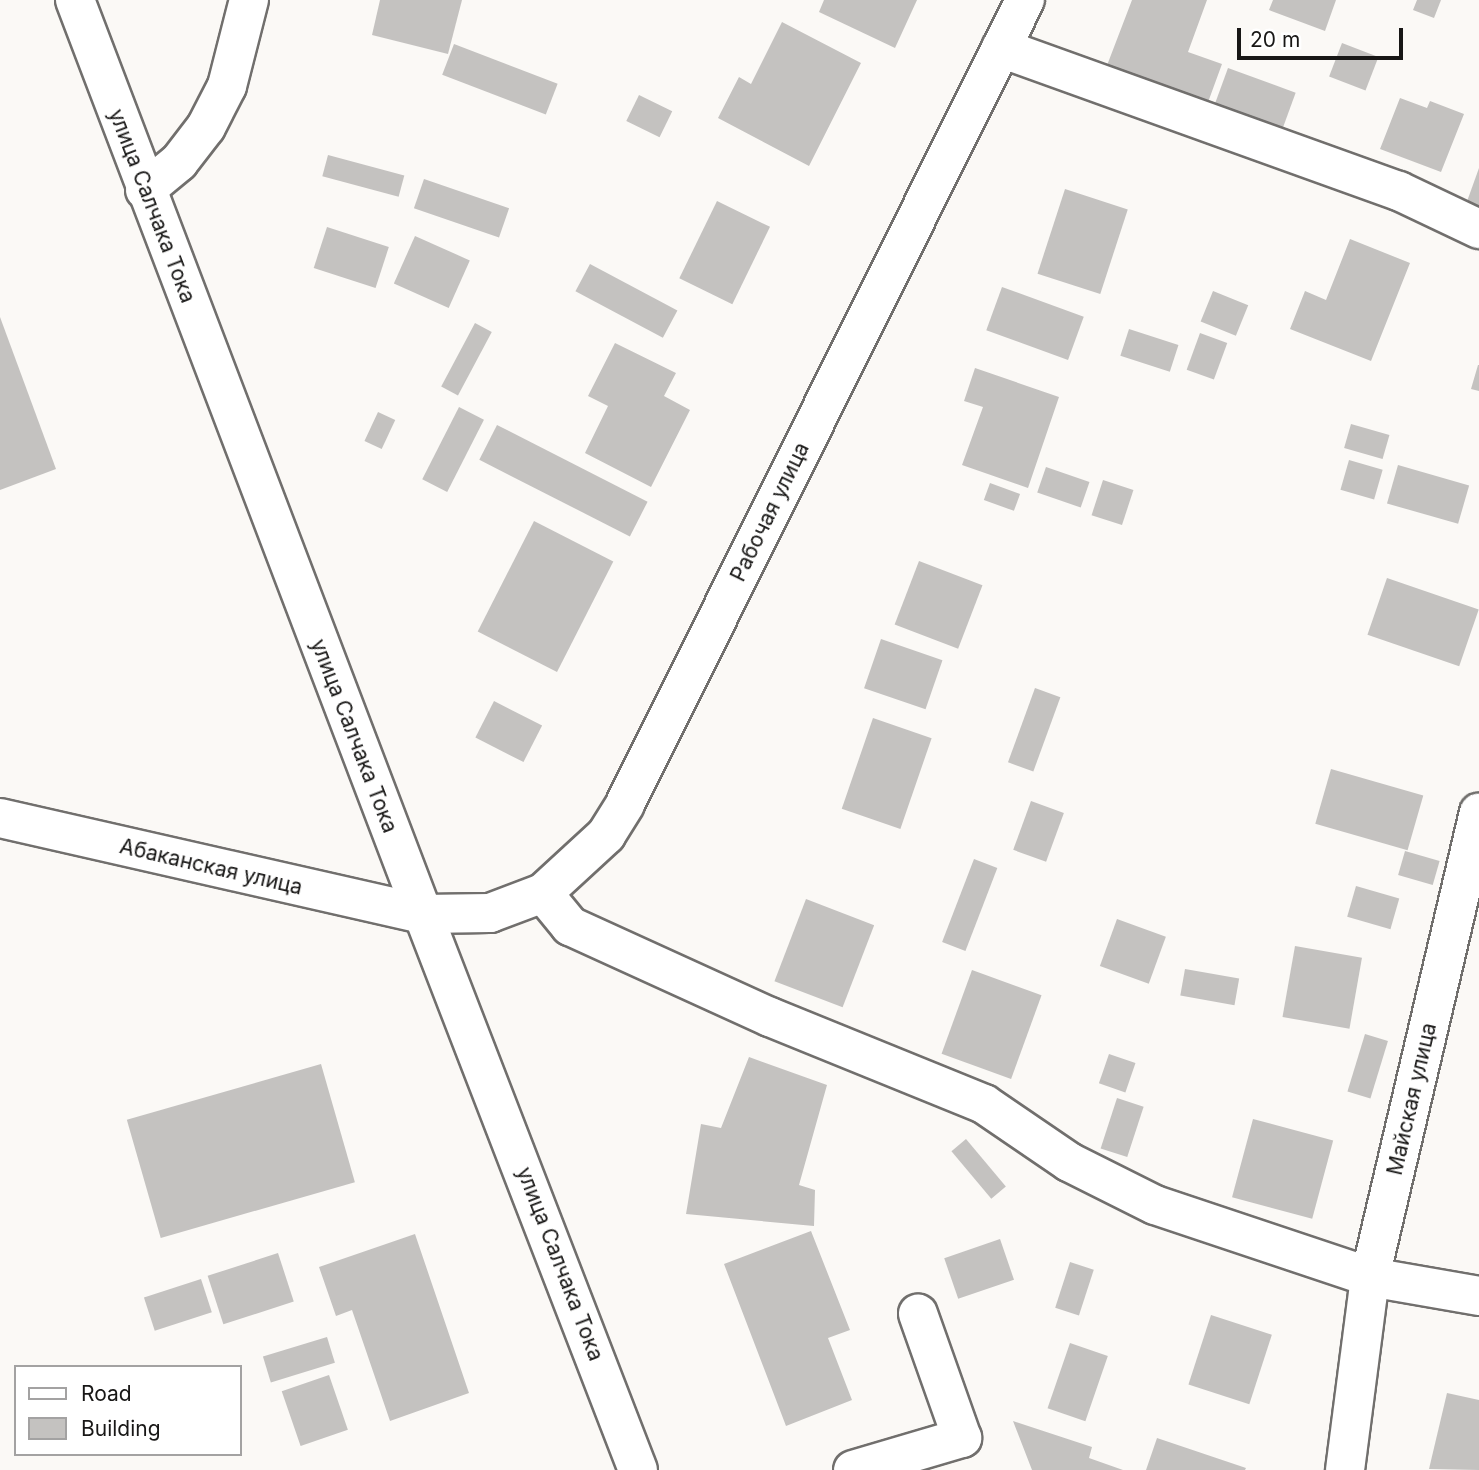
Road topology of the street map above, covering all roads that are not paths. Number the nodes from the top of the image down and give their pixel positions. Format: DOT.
graph roads {
  1 [pos="75,0"];
  2 [pos="249,0"];
  3 [pos="1025,0"];
  4 [pos="1001,48"];
  5 [pos="145,190"];
  6 [pos="1479,229"];
  7 [pos="1479,814"];
  8 [pos="0,818"];
  9 [pos="543,893"];
  10 [pos="423,914"];
  11 [pos="1370,1278"];
  12 [pos="1479,1296"];
  13 [pos="918,1314"];
  14 [pos="638,1470"];
  15 [pos="853,1470"];
  16 [pos="1345,1470"];
  1 -- 5 [label="street, улица Салчака Тока"];
  2 -- 5 [label="street"];
  3 -- 4 [label="street, Рабочая улица"];
  4 -- 6 [label="street"];
  4 -- 9 [label="street, Рабочая улица"];
  5 -- 10 [label="street, улица Салчака Тока"];
  7 -- 11 [label="street, Майская улица"];
  8 -- 10 [label="street, Абаканская улица"];
  9 -- 10 [label="street, Рабочая улица"];
  9 -- 11 [label="street"];
  10 -- 14 [label="street, улица Салчака Тока"];
  11 -- 12 [label="street"];
  11 -- 16 [label="street, Майская улица"];
  13 -- 15 [label="street"];
}
